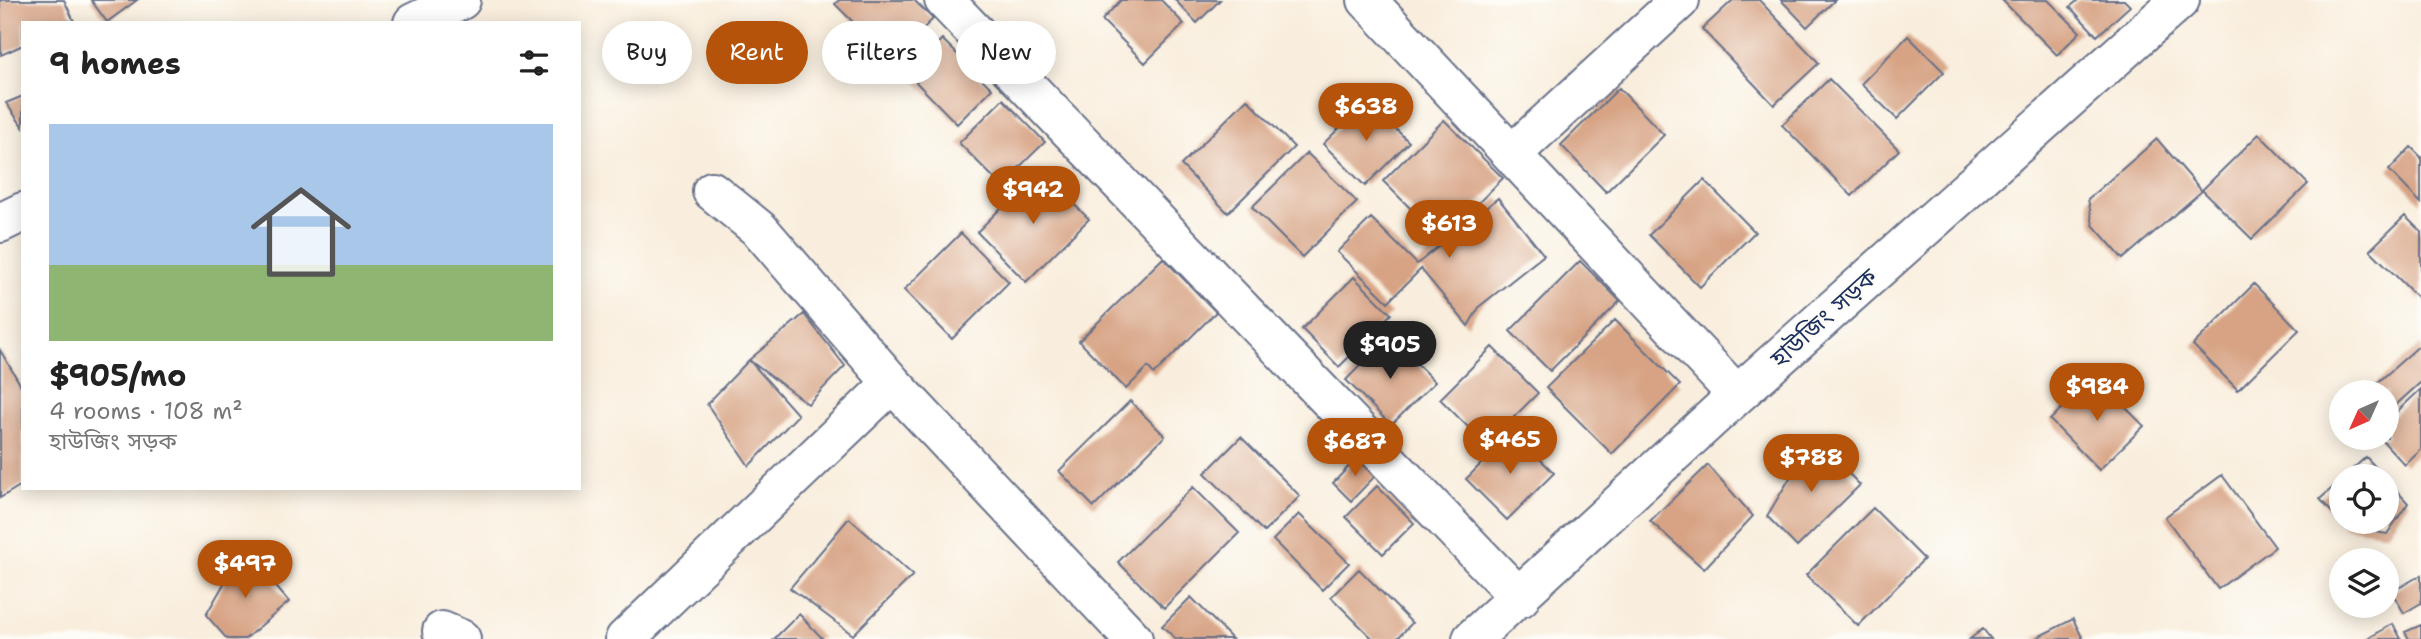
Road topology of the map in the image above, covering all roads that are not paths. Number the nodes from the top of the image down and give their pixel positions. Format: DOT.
graph roads {
  1 [pos="460,0"];
  2 [pos="944,0"];
  3 [pos="1367,0"];
  4 [pos="1680,0"];
  5 [pos="2180,0"];
  6 [pos="417,21"];
  7 [pos="1512,154"];
  8 [pos="712,191"];
  9 [pos="21,213"];
  10 [pos="0,223"];
  11 [pos="892,383"];
  12 [pos="1737,395"];
  13 [pos="1520,598"];
  14 [pos="625,639"];
  15 [pos="1133,639"];
  16 [pos="1472,639"];
  1 -- 6 [label="street"];
  2 -- 13 [label="street"];
  3 -- 7 [label="street"];
  4 -- 7 [label="street"];
  5 -- 12 [label="street, হাউজিং সড়ক"];
  7 -- 12 [label="street"];
  8 -- 11 [label="street"];
  9 -- 10 [label="street"];
  11 -- 14 [label="street"];
  11 -- 15 [label="street"];
  12 -- 13 [label="street, হাউজিং সড়ক"];
  13 -- 16 [label="street, হাউজিং সড়ক"];
}
